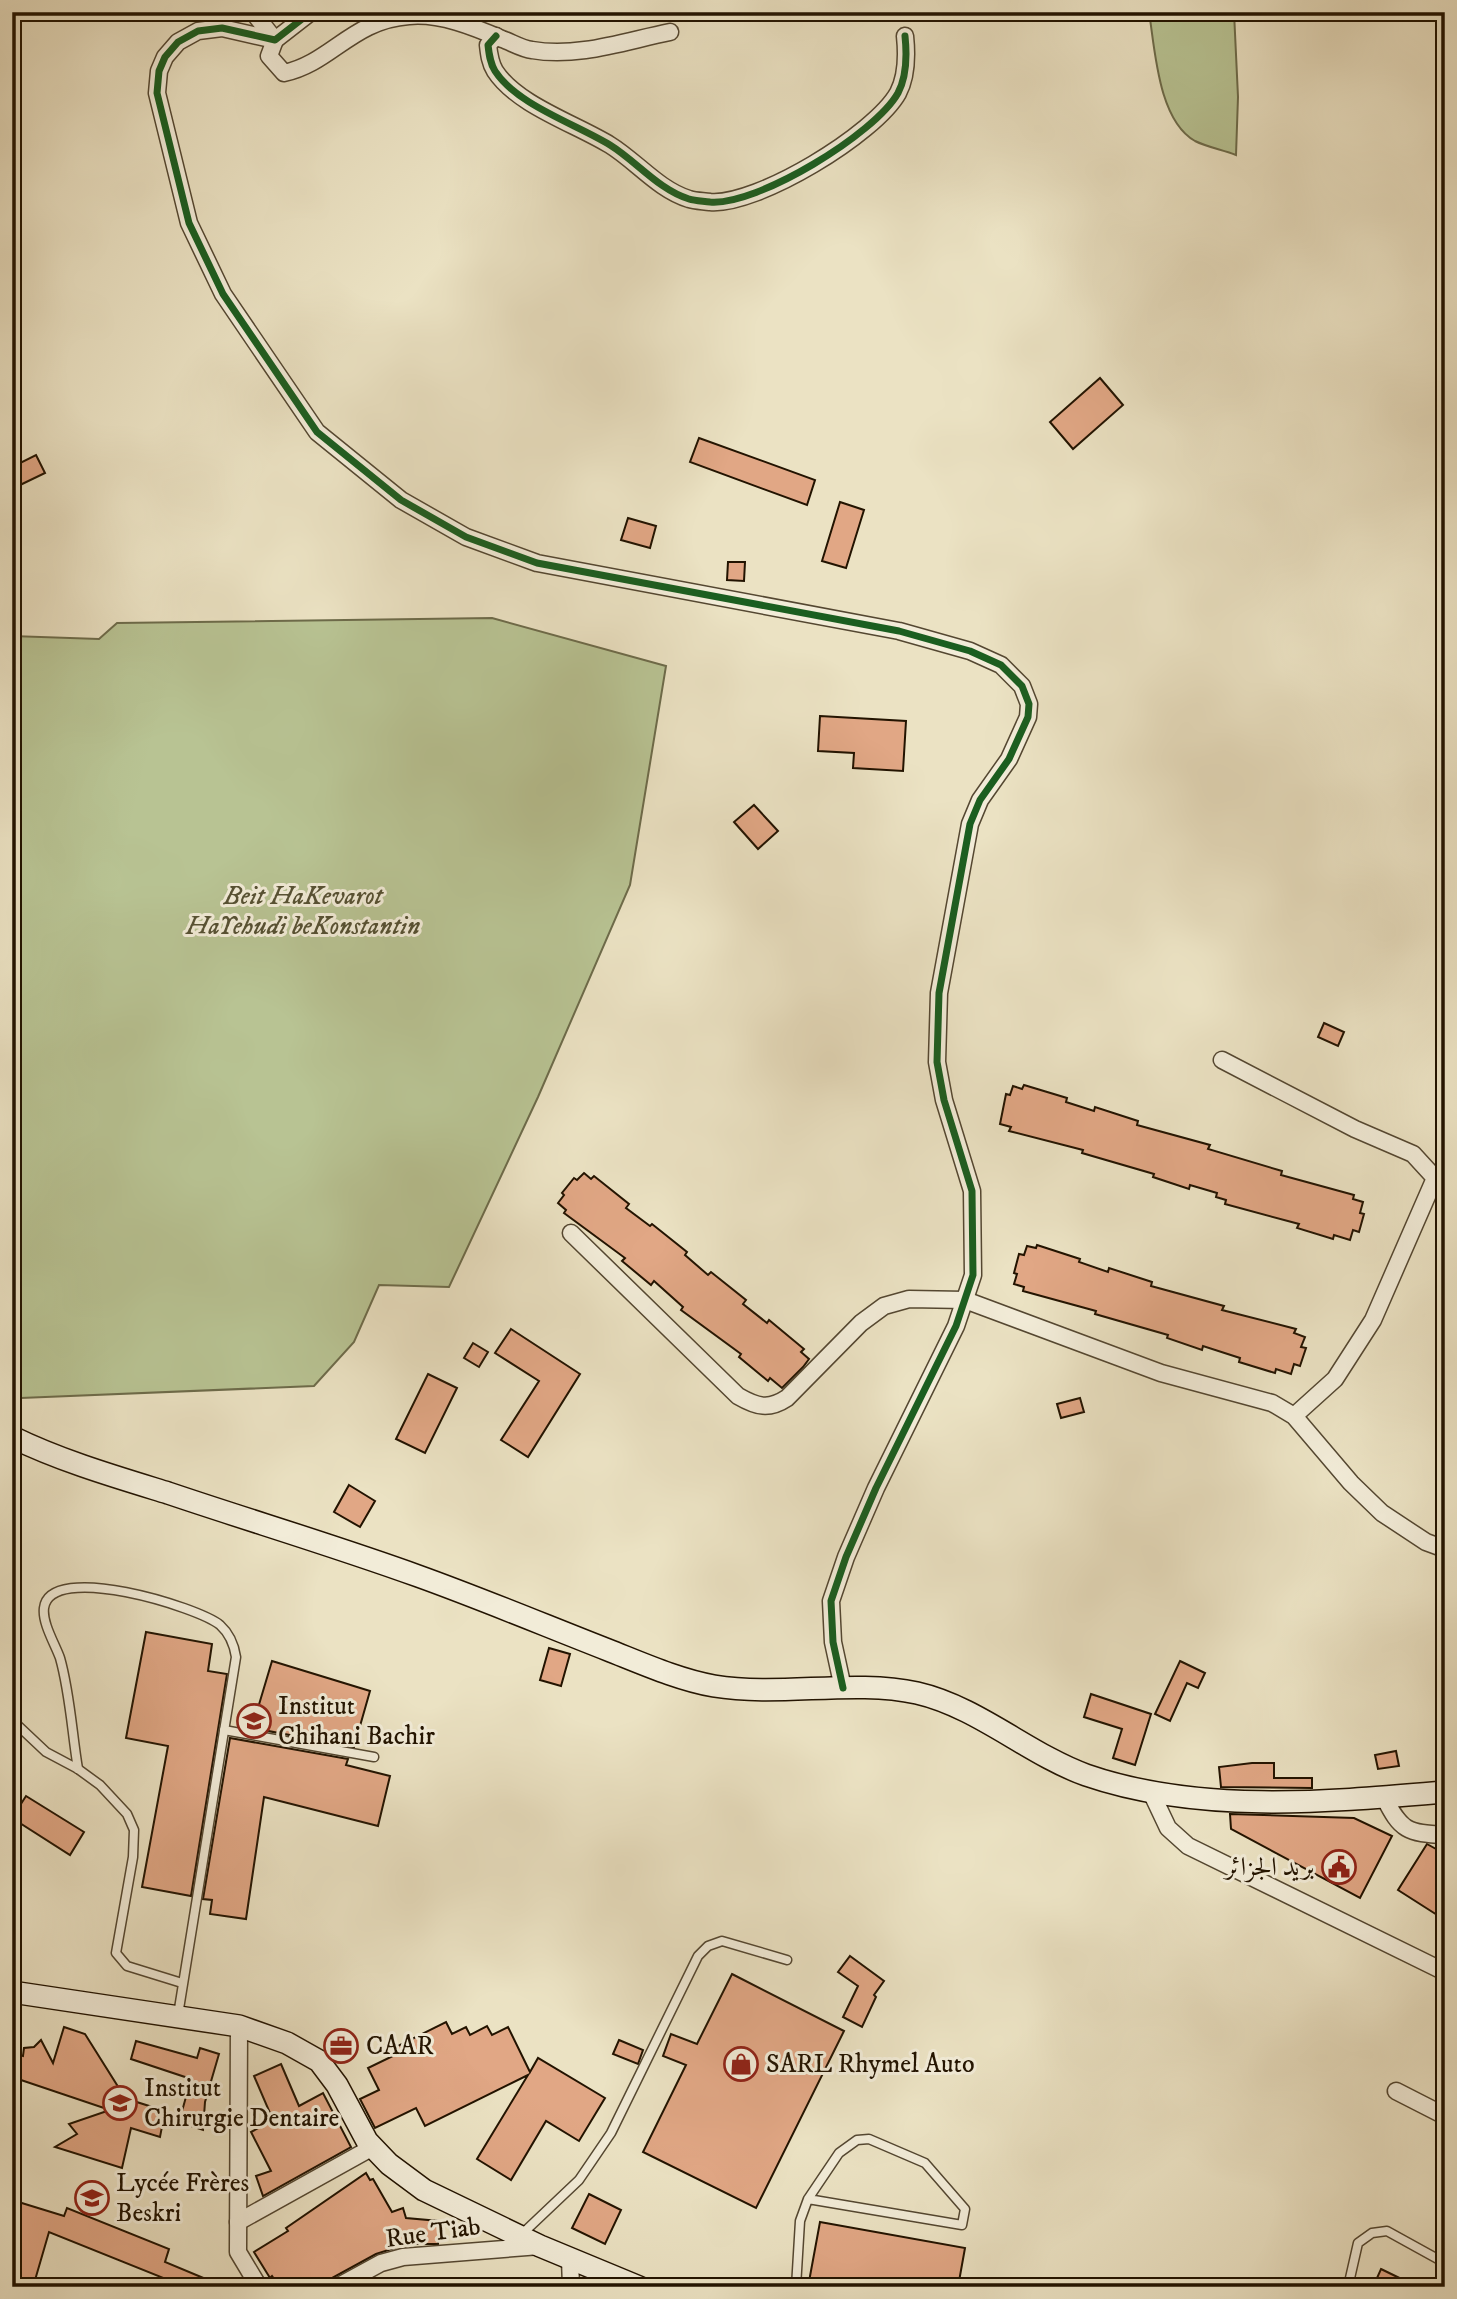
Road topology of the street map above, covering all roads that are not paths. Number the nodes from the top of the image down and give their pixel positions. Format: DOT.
graph roads {
  1 [pos="253,12"];
  2 [pos="312,12"];
  3 [pos="670,32"];
  4 [pos="496,36"];
  5 [pos="905,36"];
  6 [pos="275,40"];
  7 [pos="1222,1060"];
  8 [pos="571,1233"];
  9 [pos="965,1300"];
  10 [pos="1293,1416"];
  11 [pos="12,1437"];
  12 [pos="1445,1549"];
  13 [pos="844,1688"];
  14 [pos="12,1720"];
  15 [pos="224,1730"];
  16 [pos="374,1757"];
  17 [pos="78,1769"];
  18 [pos="1151,1791"];
  19 [pos="1445,1792"];
  20 [pos="1384,1797"];
  21 [pos="1445,1835"];
  22 [pos="787,1960"];
  23 [pos="1445,1972"];
  24 [pos="182,1983"];
  25 [pos="12,1992"];
  26 [pos="177,2018"];
  27 [pos="239,2026"];
  28 [pos="1396,2091"];
  29 [pos="1445,2116"];
  30 [pos="373,2147"];
  31 [pos="808,2199"];
  32 [pos="238,2222"];
  33 [pos="520,2236"];
  34 [pos="540,2246"];
  35 [pos="570,2259"];
  36 [pos="1445,2263"];
  37 [pos="259,2287"];
  38 [pos="337,2287"];
  39 [pos="571,2287"];
  40 [pos="639,2287"];
  41 [pos="796,2287"];
  42 [pos="1348,2287"];
  1 -- 6 [label="street"];
  2 -- 6 [label="street"];
  3 -- 4 [label="street"];
  4 -- 5 [label="street"];
  4 -- 6 [label="street"];
  6 -- 9 [label="street"];
  7 -- 10 [label="street"];
  8 -- 9 [label="street"];
  9 -- 10 [label="street"];
  9 -- 13 [label="street"];
  10 -- 12 [label="street"];
  11 -- 13 [label="main road"];
  13 -- 18 [label="main road"];
  14 -- 17 [label="lane"];
  15 -- 16 [label="lane"];
  15 -- 17 [label="lane"];
  15 -- 24 [label="lane"];
  17 -- 24 [label="lane"];
  18 -- 20 [label="main road"];
  18 -- 23 [label="street"];
  19 -- 20 [label="main road"];
  20 -- 21 [label="street"];
  22 -- 33 [label="lane"];
  24 -- 26 [label="lane"];
  25 -- 26 [label="main road"];
  26 -- 27 [label="main road"];
  27 -- 30 [label="main road"];
  27 -- 32 [label="street"];
  28 -- 29 [label="street"];
  30 -- 32 [label="street"];
  30 -- 33 [label="main road"];
  31 -- 31 [label="lane"];
  31 -- 41 [label="lane"];
  32 -- 37 [label="street"];
  33 -- 34 [label="main road"];
  34 -- 35 [label="main road"];
  34 -- 38 [label="street, Rue Tiab"];
  35 -- 39 [label="street"];
  35 -- 40 [label="main road"];
  36 -- 42 [label="lane"];
}
